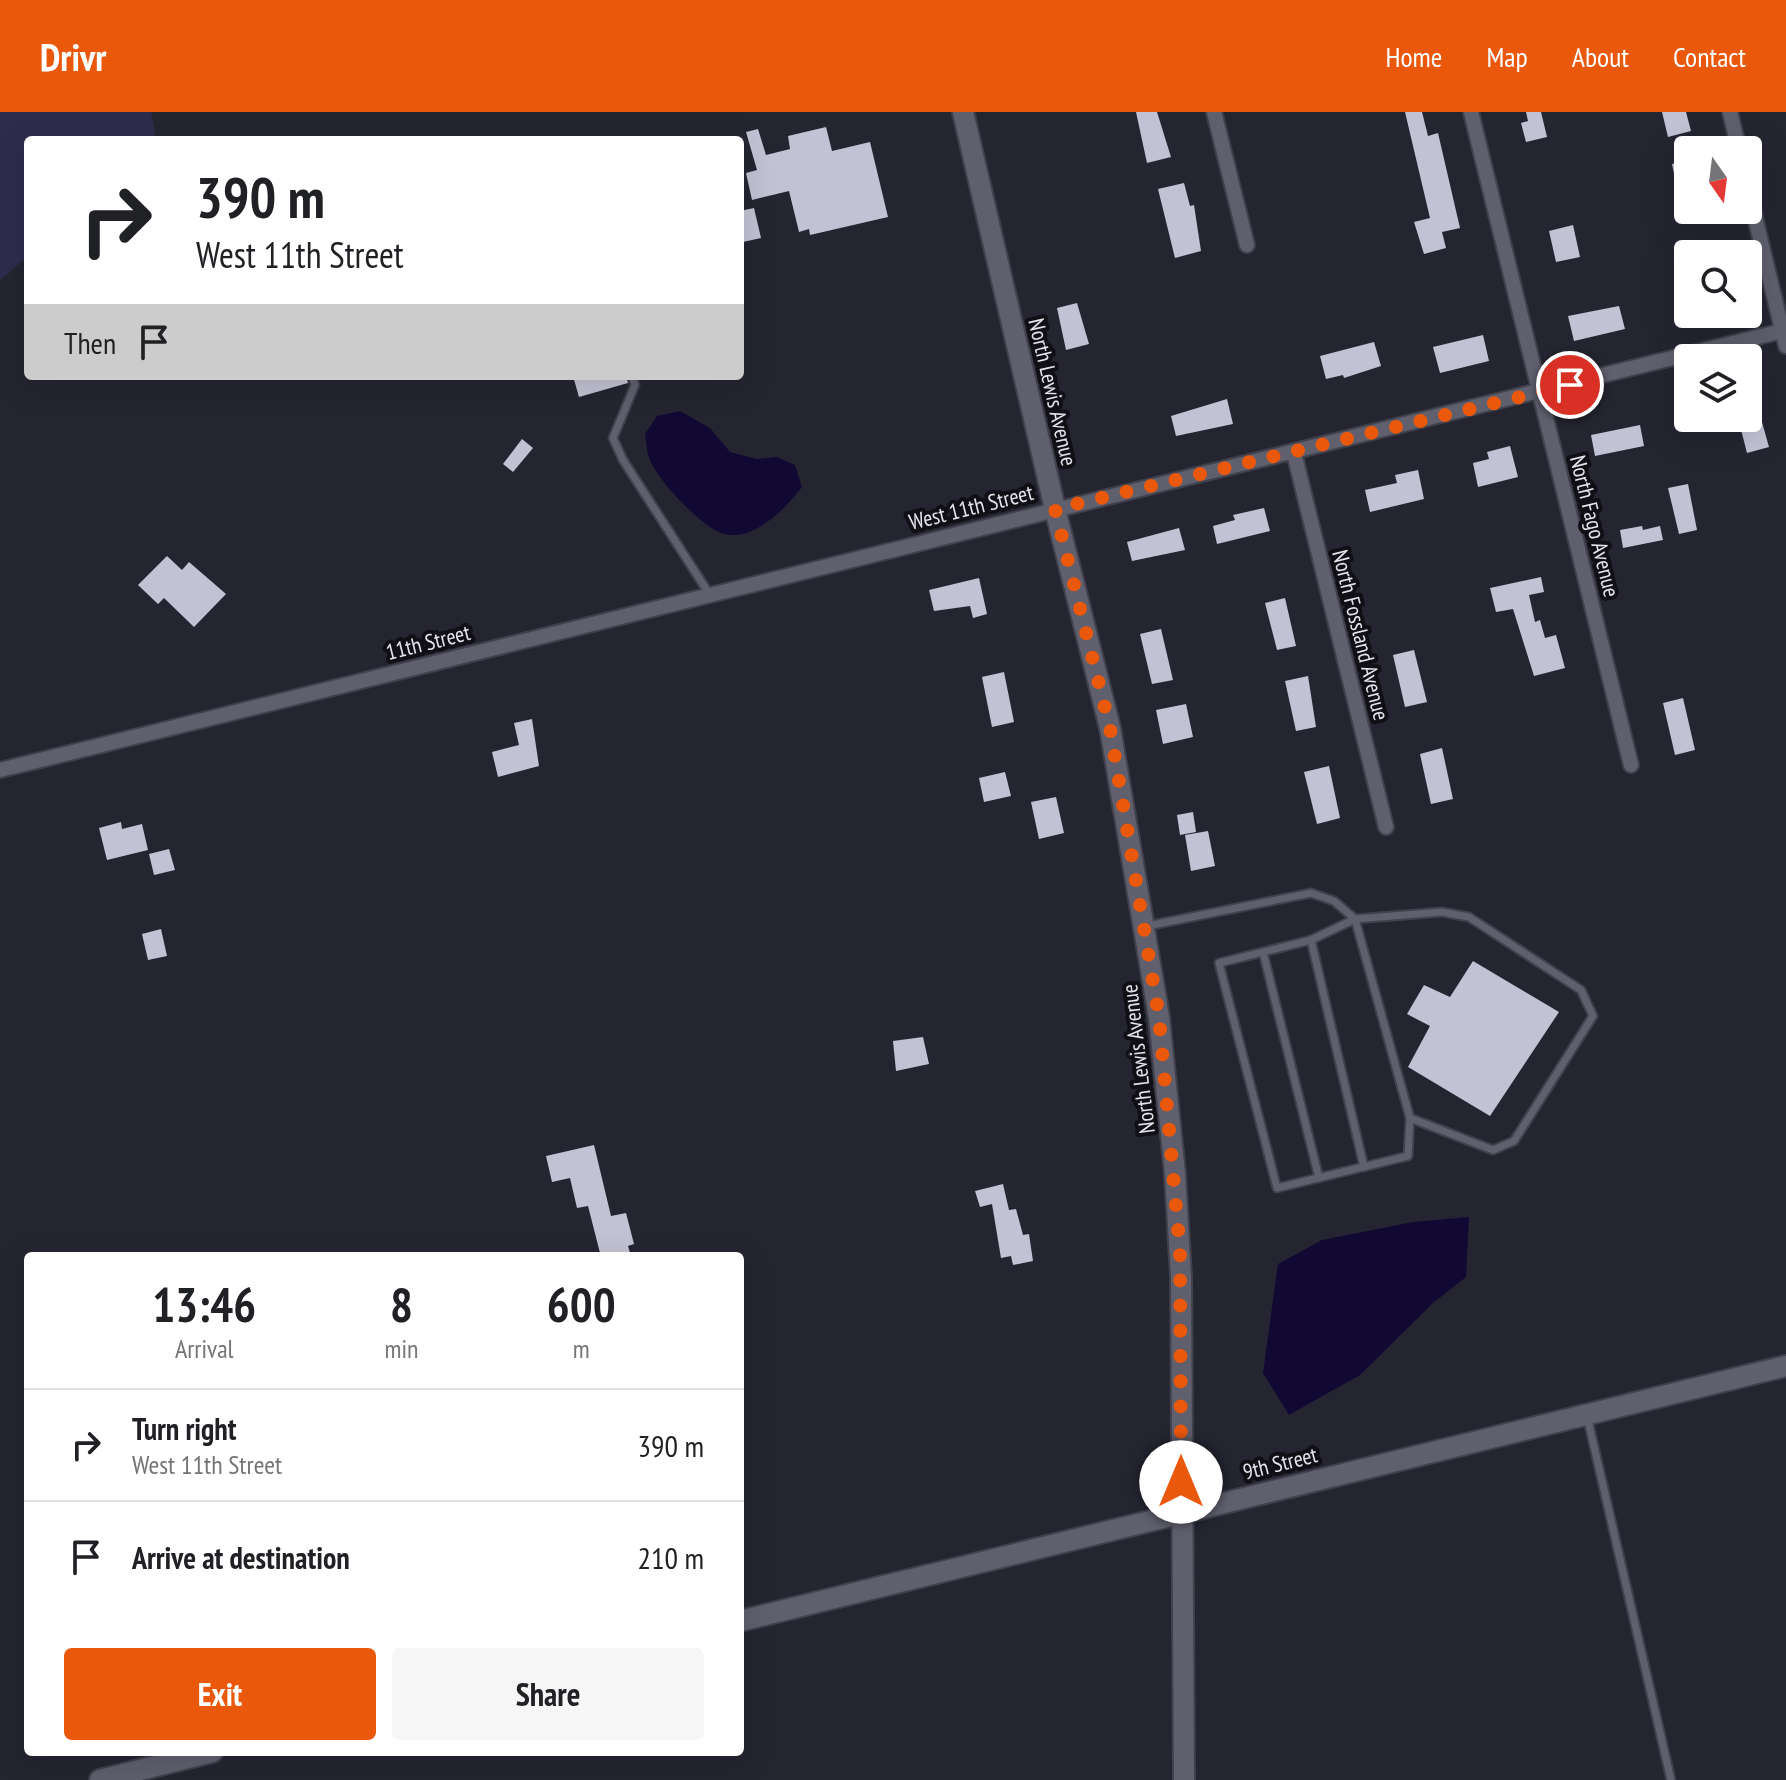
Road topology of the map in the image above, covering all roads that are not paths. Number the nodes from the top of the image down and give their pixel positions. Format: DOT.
graph roads {
  1 [pos="963,112"];
  2 [pos="1214,112"];
  3 [pos="1471,112"];
  4 [pos="1730,112"];
  5 [pos="1736,136"];
  6 [pos="1757,224"];
  7 [pos="1247,245"];
  8 [pos="1785,336"];
  9 [pos="633,380"];
  10 [pos="1540,392"];
  11 [pos="1294,453"];
  12 [pos="1055,509"];
  13 [pos="866,556"];
  14 [pos="710,595"];
  15 [pos="1631,765"];
  16 [pos="0,770"];
  17 [pos="1386,827"];
  18 [pos="1355,919"];
  19 [pos="1145,926"];
  20 [pos="1311,940"];
  21 [pos="1263,952"];
  22 [pos="1410,1118"];
  23 [pos="1364,1167"];
  24 [pos="1319,1178"];
  25 [pos="1786,1366"];
  26 [pos="1587,1414"];
  27 [pos="1181,1512"];
  28 [pos="744,1620"];
  29 [pos="196,1756"];
  30 [pos="100,1780"];
  31 [pos="1184,1780"];
  32 [pos="1671,1780"];
  1 -- 12 [label="main road, North Lewis Avenue"];
  2 -- 7 [label="street"];
  3 -- 10 [label="street, North Fago Avenue"];
  4 -- 5 [label="street"];
  6 -- 8 [label="street"];
  8 -- 10 [label="street, West 11th Street"];
  9 -- 14 [label="lane"];
  10 -- 11 [label="street, West 11th Street"];
  10 -- 15 [label="street, North Fago Avenue"];
  11 -- 12 [label="street, West 11th Street"];
  11 -- 17 [label="street, North Fossland Avenue"];
  12 -- 13 [label="street, West 11th Street"];
  12 -- 19 [label="main road, North Lewis Avenue"];
  13 -- 14 [label="street, 11th Street"];
  14 -- 16 [label="street, 11th Street"];
  18 -- 19 [label="lane"];
  18 -- 20 [label="lane"];
  18 -- 22 [label="lane"];
  18 -- 22 [label="lane"];
  19 -- 27 [label="main road, North Lewis Avenue"];
  20 -- 21 [label="lane"];
  20 -- 23 [label="lane"];
  21 -- 24 [label="lane"];
  21 -- 24 [label="lane"];
  22 -- 23 [label="lane"];
  23 -- 24 [label="lane"];
  25 -- 26 [label="main road, 9th Street"];
  26 -- 27 [label="main road, 9th Street"];
  26 -- 32 [label="lane"];
  27 -- 28 [label="main road, 9th Street"];
  27 -- 31 [label="main road, North Lewis Avenue"];
  29 -- 30 [label="main road"];
}
